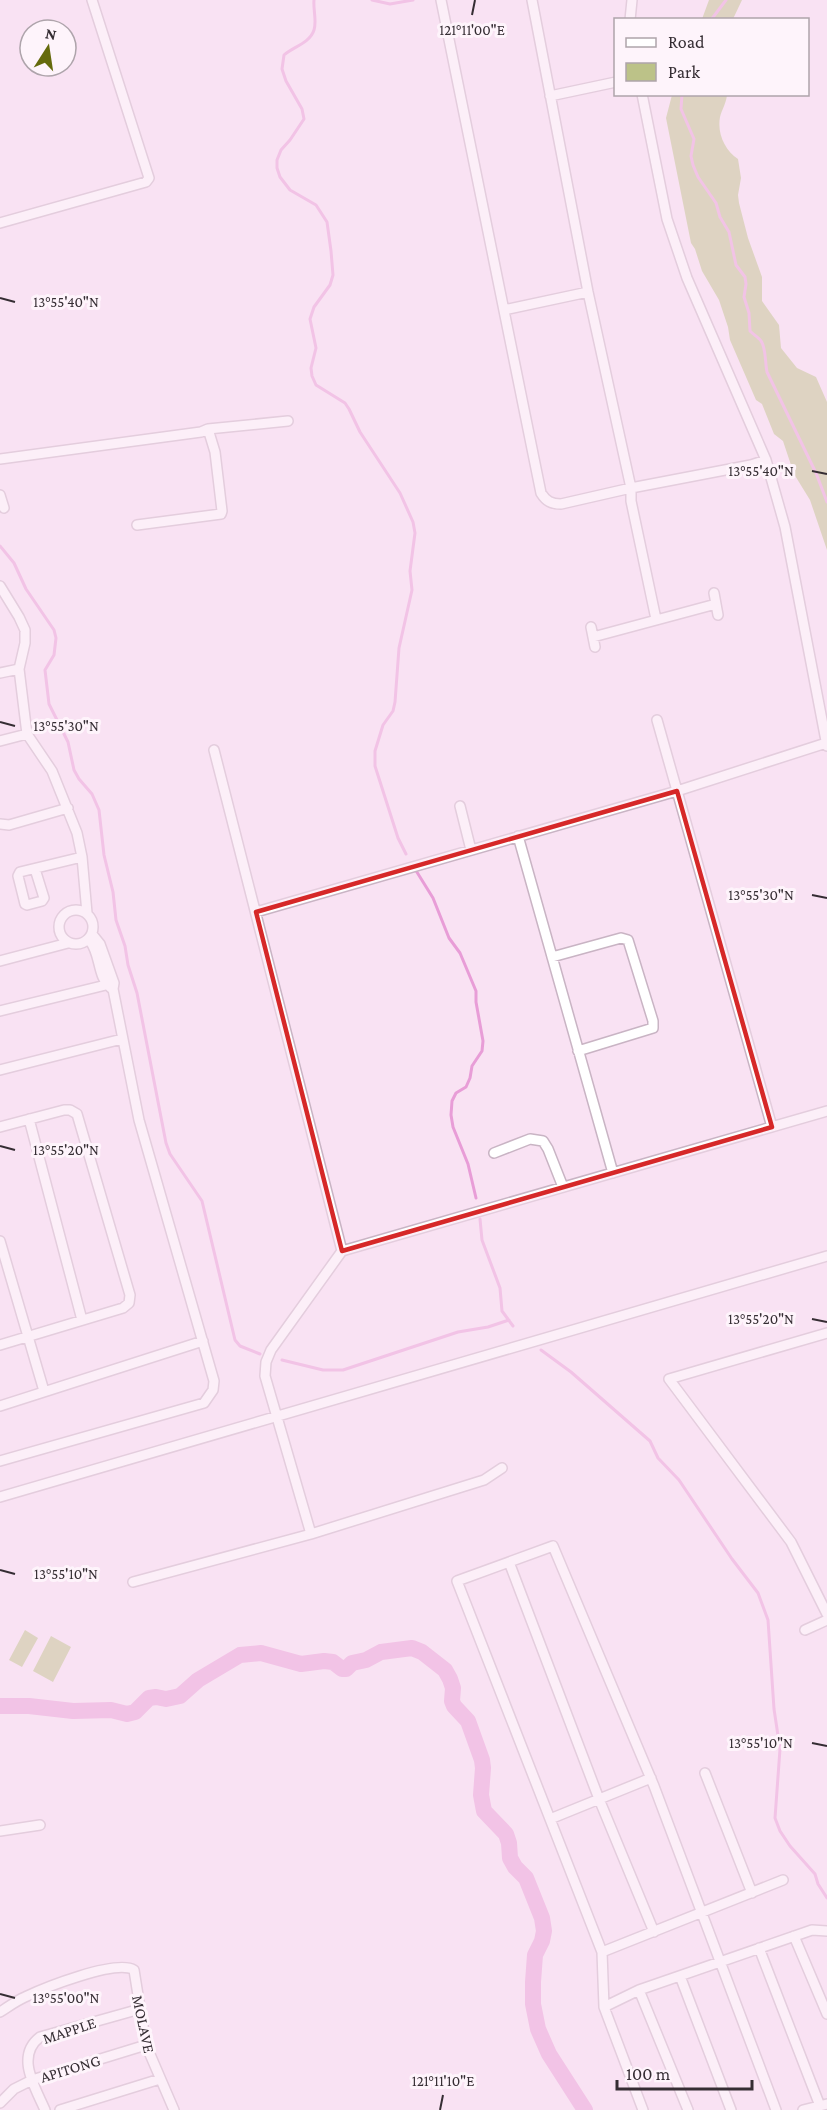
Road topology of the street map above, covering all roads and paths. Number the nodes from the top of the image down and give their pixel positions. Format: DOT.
graph roads {
  1 [pos="92,0"];
  2 [pos="441,0"];
  3 [pos="532,0"];
  4 [pos="632,0"];
  5 [pos="630,18"];
  6 [pos="614,82"];
  7 [pos="550,96"];
  8 [pos="642,96"];
  9 [pos="0,223"];
  10 [pos="588,292"];
  11 [pos="504,310"];
  12 [pos="288,421"];
  13 [pos="208,429"];
  14 [pos="0,459"];
  15 [pos="766,460"];
  16 [pos="631,488"];
  17 [pos="0,495"];
  18 [pos="4,508"];
  19 [pos="137,525"];
  20 [pos="0,586"];
  21 [pos="714,593"];
  22 [pos="716,604"];
  23 [pos="718,615"];
  24 [pos="656,619"];
  25 [pos="591,627"];
  26 [pos="593,637"];
  27 [pos="596,647"];
  28 [pos="19,669"];
  29 [pos="0,673"];
  30 [pos="657,720"];
  31 [pos="27,734"];
  32 [pos="0,741"];
  33 [pos="826,745"];
  34 [pos="214,750"];
  35 [pos="677,791"];
  36 [pos="460,806"];
  37 [pos="68,808"];
  38 [pos="0,824"];
  39 [pos="518,836"];
  40 [pos="471,850"];
  41 [pos="82,857"];
  42 [pos="35,869"];
  43 [pos="255,912"];
  44 [pos="87,913"];
  45 [pos="90,936"];
  46 [pos="68,943"];
  47 [pos="552,957"];
  48 [pos="0,961"];
  49 [pos="112,986"];
  50 [pos="0,1011"];
  51 [pos="122,1039"];
  52 [pos="578,1051"];
  53 [pos="0,1070"];
  54 [pos="827,1111"];
  55 [pos="29,1119"];
  56 [pos="0,1127"];
  57 [pos="772,1127"];
  58 [pos="494,1153"];
  59 [pos="613,1173"];
  60 [pos="563,1187"];
  61 [pos="0,1241"];
  62 [pos="342,1251"];
  63 [pos="827,1256"];
  64 [pos="82,1320"];
  65 [pos="827,1333"];
  66 [pos="28,1338"];
  67 [pos="203,1341"];
  68 [pos="0,1345"];
  69 [pos="44,1391"];
  70 [pos="0,1406"];
  71 [pos="276,1416"];
  72 [pos="0,1461"];
  73 [pos="502,1468"];
  74 [pos="0,1497"];
  75 [pos="311,1534"];
  76 [pos="509,1562"];
  77 [pos="133,1582"];
  78 [pos="827,1614"];
  79 [pos="827,1620"];
  80 [pos="805,1630"];
  81 [pos="705,1773"];
  82 [pos="651,1778"];
  83 [pos="599,1799"];
  84 [pos="550,1819"];
  85 [pos="40,1825"];
  86 [pos="0,1831"];
  87 [pos="783,1880"];
  88 [pos="752,1893"];
  89 [pos="702,1913"];
  90 [pos="827,1931"];
  91 [pos="654,1932"];
  92 [pos="794,1936"];
  93 [pos="759,1948"];
  94 [pos="602,1952"];
  95 [pos="720,1962"];
  96 [pos="680,1976"];
  97 [pos="639,1990"];
  98 [pos="604,2007"];
  99 [pos="140,2009"];
  100 [pos="0,2012"];
  101 [pos="827,2014"];
  102 [pos="146,2045"];
  103 [pos="160,2079"];
  104 [pos="32,2080"];
  105 [pos="0,2103"];
  106 [pos="823,2105"];
  107 [pos="45,2110"];
  108 [pos="60,2110"];
  109 [pos="174,2110"];
  110 [pos="643,2110"];
  111 [pos="688,2110"];
  112 [pos="730,2110"];
  113 [pos="776,2110"];
  114 [pos="803,2110"];
  1 -- 9 [label="street"];
  2 -- 11 [label="street"];
  3 -- 7 [label="street"];
  4 -- 5 [label="street"];
  6 -- 7 [label="street"];
  7 -- 10 [label="street"];
  8 -- 15 [label="street"];
  10 -- 11 [label="street"];
  10 -- 16 [label="street"];
  11 -- 16 [label="street"];
  12 -- 13 [label="street"];
  13 -- 14 [label="street"];
  13 -- 19 [label="street"];
  15 -- 16 [label="street"];
  15 -- 33 [label="street"];
  16 -- 24 [label="street"];
  17 -- 18 [label="street"];
  20 -- 28 [label="street"];
  21 -- 22 [label="street"];
  22 -- 23 [label="street"];
  22 -- 24 [label="street"];
  24 -- 26 [label="street"];
  25 -- 26 [label="street"];
  26 -- 27 [label="street"];
  28 -- 29 [label="street"];
  28 -- 31 [label="street"];
  30 -- 35 [label="street"];
  31 -- 32 [label="street"];
  31 -- 37 [label="street"];
  33 -- 35 [label="street"];
  34 -- 43 [label="street"];
  35 -- 39 [label="street"];
  35 -- 57 [label="street"];
  36 -- 40 [label="street"];
  37 -- 38 [label="street"];
  37 -- 41 [label="street"];
  39 -- 40 [label="street"];
  39 -- 47 [label="street"];
  40 -- 43 [label="street"];
  41 -- 42 [label="street"];
  41 -- 44 [label="street"];
  43 -- 62 [label="street"];
  44 -- 45 [label="street"];
  44 -- 46 [label="street"];
  45 -- 46 [label="street"];
  45 -- 49 [label="street"];
  46 -- 48 [label="street"];
  47 -- 52 [label="street"];
  47 -- 52 [label="street"];
  49 -- 50 [label="street"];
  49 -- 51 [label="street"];
  51 -- 53 [label="street"];
  51 -- 67 [label="street"];
  52 -- 59 [label="street"];
  54 -- 57 [label="street"];
  55 -- 56 [label="street"];
  55 -- 64 [label="street"];
  55 -- 64 [label="street"];
  57 -- 59 [label="street"];
  58 -- 60 [label="street"];
  59 -- 60 [label="street"];
  60 -- 62 [label="street"];
  61 -- 66 [label="street"];
  62 -- 71 [label="street"];
  63 -- 71 [label="street"];
  64 -- 66 [label="street"];
  65 -- 78 [label="street"];
  66 -- 68 [label="street"];
  66 -- 69 [label="street"];
  67 -- 69 [label="street"];
  67 -- 72 [label="street"];
  69 -- 70 [label="street"];
  71 -- 74 [label="street"];
  71 -- 75 [label="street"];
  73 -- 75 [label="street"];
  75 -- 77 [label="street"];
  76 -- 82 [label="street"];
  76 -- 83 [label="street"];
  76 -- 84 [label="street"];
  79 -- 80 [label="street"];
  81 -- 88 [label="street"];
  82 -- 83 [label="street"];
  82 -- 89 [label="street"];
  83 -- 84 [label="street"];
  83 -- 91 [label="street"];
  84 -- 94 [label="street"];
  85 -- 86 [label="street"];
  87 -- 88 [label="street"];
  88 -- 89 [label="street"];
  89 -- 91 [label="street"];
  89 -- 95 [label="street"];
  90 -- 92 [label="street"];
  91 -- 94 [label="street"];
  92 -- 93 [label="street"];
  92 -- 101 [label="street"];
  93 -- 95 [label="street"];
  93 -- 106 [label="street"];
  94 -- 98 [label="street"];
  95 -- 96 [label="street"];
  95 -- 113 [label="street"];
  96 -- 97 [label="street"];
  96 -- 112 [label="street"];
  97 -- 98 [label="street"];
  97 -- 111 [label="street"];
  98 -- 110 [label="street"];
  99 -- 100 [label="street, MOLAVE"];
  99 -- 102 [label="street, MOLAVE"];
  99 -- 104 [label="street, MAPPLE"];
  102 -- 103 [label="street, MOLAVE"];
  102 -- 104 [label="street, APITONG"];
  103 -- 108 [label="street"];
  103 -- 109 [label="street, MOLAVE"];
  104 -- 105 [label="street, APITONG"];
  104 -- 107 [label="street, MAPPLE"];
  106 -- 114 [label="street"];
}
